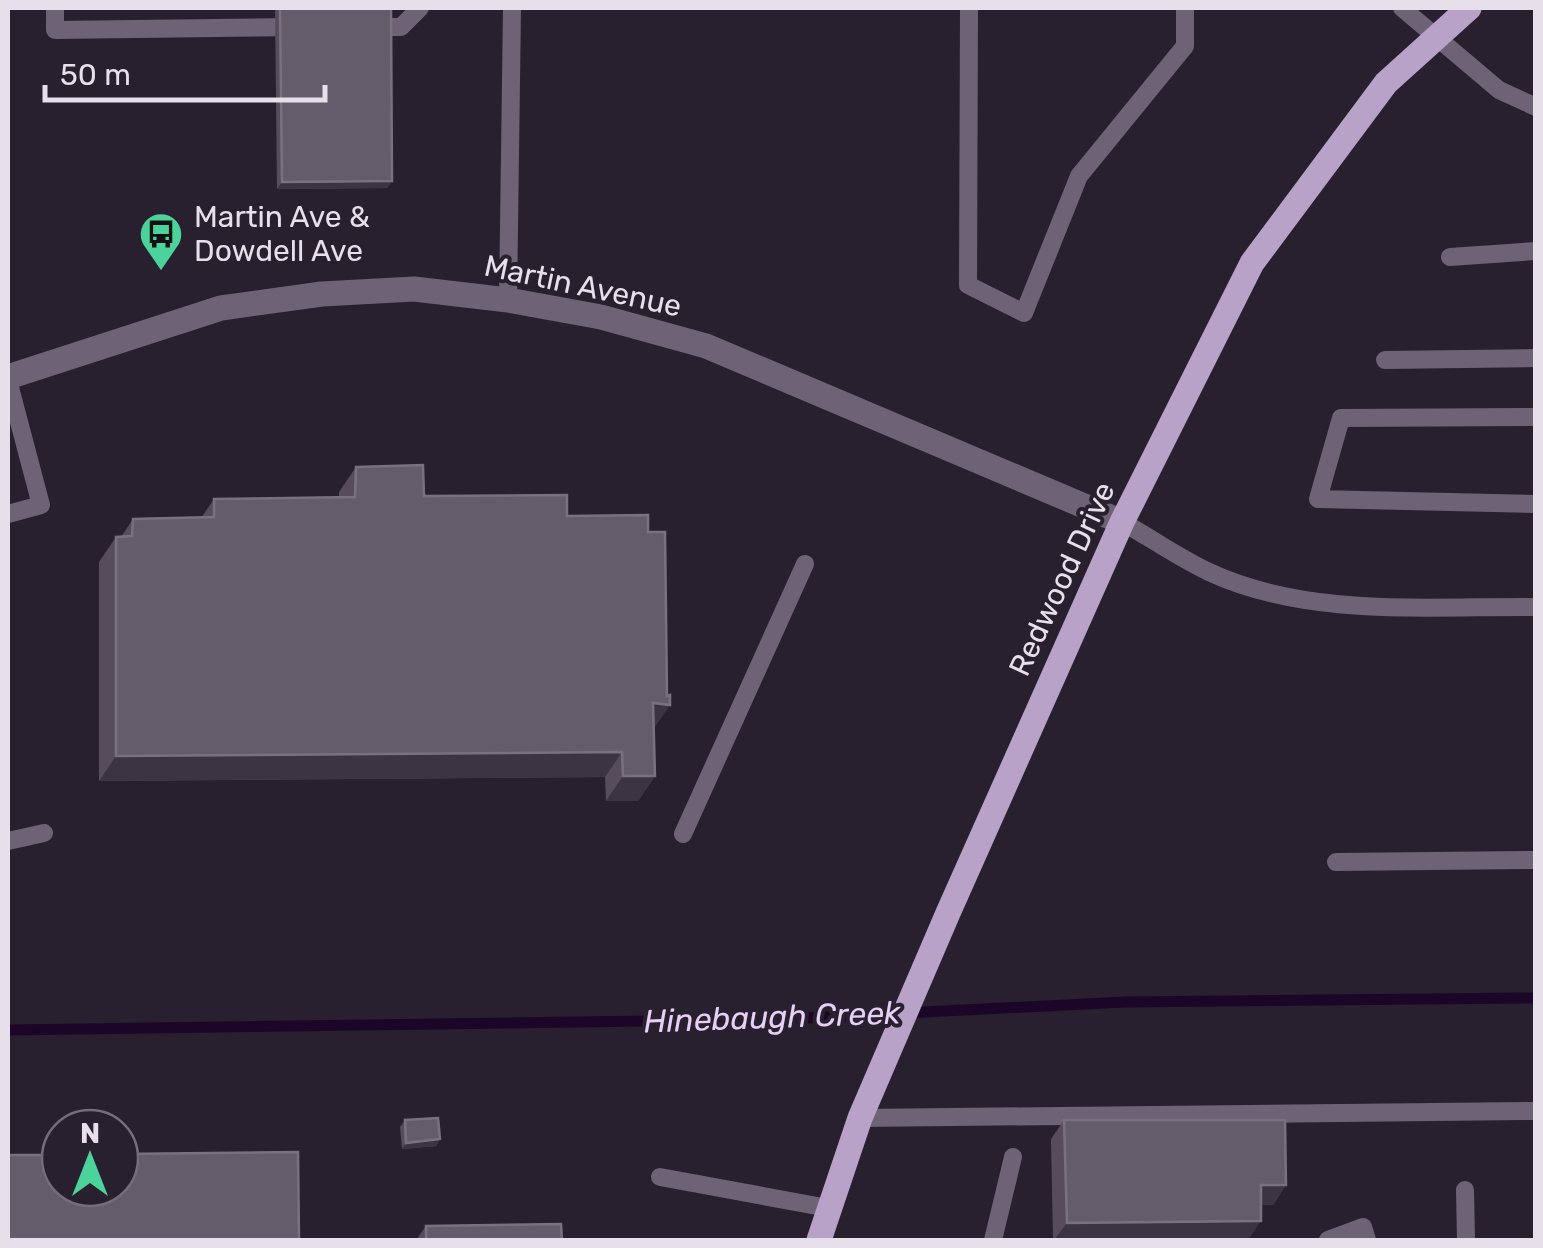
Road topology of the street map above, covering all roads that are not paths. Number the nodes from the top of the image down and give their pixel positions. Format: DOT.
graph roads {
  1 [pos="55,8"];
  2 [pos="420,8"];
  3 [pos="512,8"];
  4 [pos="969,8"];
  5 [pos="1185,8"];
  6 [pos="1402,8"];
  7 [pos="1469,8"];
  8 [pos="1437,37"];
  9 [pos="1536,107"];
  10 [pos="1536,251"];
  11 [pos="1450,257"];
  12 [pos="508,300"];
  13 [pos="1536,358"];
  14 [pos="1385,360"];
  15 [pos="8,379"];
  16 [pos="1536,417"];
  17 [pos="1536,504"];
  18 [pos="8,514"];
  19 [pos="1122,522"];
  20 [pos="805,564"];
  21 [pos="1536,607"];
  22 [pos="44,833"];
  23 [pos="683,834"];
  24 [pos="8,841"];
  25 [pos="1536,860"];
  26 [pos="1336,862"];
  27 [pos="1536,1112"];
  28 [pos="860,1118"];
  29 [pos="1013,1157"];
  30 [pos="660,1176"];
  31 [pos="1465,1190"];
  32 [pos="828,1208"];
  33 [pos="818,1240"];
  34 [pos="993,1240"];
  35 [pos="1328,1240"];
  36 [pos="1366,1240"];
  37 [pos="1466,1240"];
  1 -- 2 [label="lane"];
  3 -- 12 [label="lane"];
  4 -- 5 [label="lane"];
  6 -- 8 [label="lane"];
  7 -- 8 [label="main road, Redwood Drive"];
  8 -- 9 [label="lane"];
  8 -- 19 [label="main road, Redwood Drive"];
  10 -- 11 [label="lane"];
  12 -- 15 [label="street, Martin Avenue"];
  12 -- 19 [label="street, Martin Avenue"];
  13 -- 14 [label="lane"];
  15 -- 18 [label="lane"];
  16 -- 17 [label="lane"];
  19 -- 21 [label="lane"];
  19 -- 28 [label="main road, Redwood Drive"];
  20 -- 23 [label="lane"];
  22 -- 24 [label="lane"];
  25 -- 26 [label="lane"];
  27 -- 28 [label="lane"];
  28 -- 32 [label="main road, Redwood Drive"];
  29 -- 34 [label="lane"];
  30 -- 32 [label="lane"];
  31 -- 37 [label="lane"];
  32 -- 33 [label="main road, Redwood Drive"];
  35 -- 36 [label="lane"];
}
